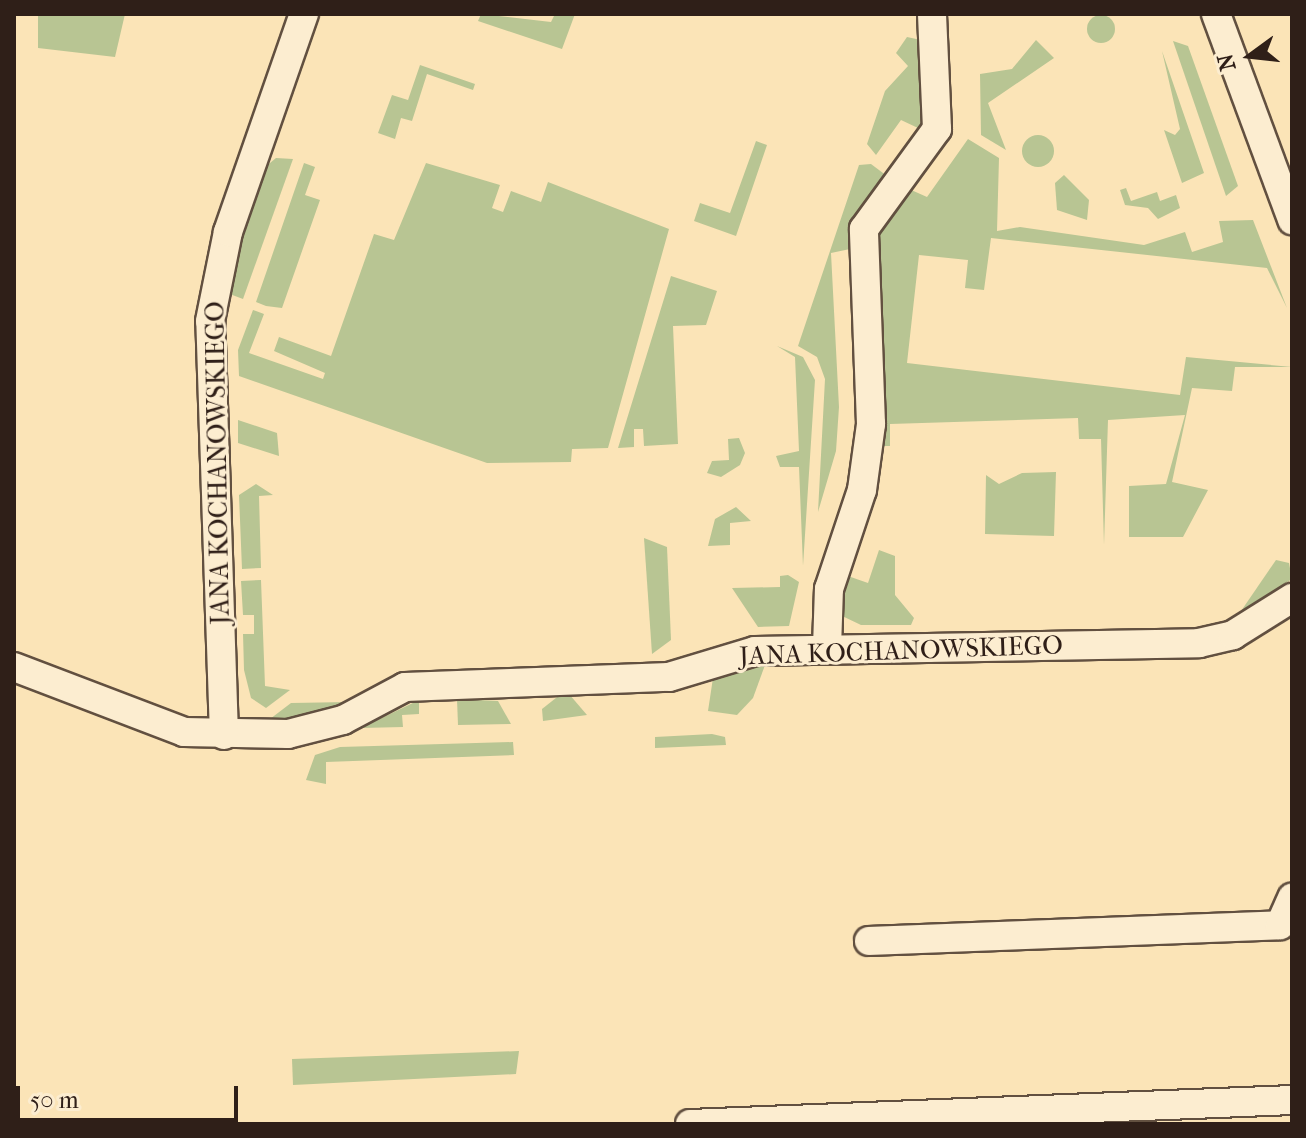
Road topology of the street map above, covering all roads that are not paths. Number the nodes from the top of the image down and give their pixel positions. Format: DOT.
graph roads {
  1 [pos="304,14"];
  2 [pos="932,14"];
  3 [pos="1216,14"];
  4 [pos="1292,220"];
  5 [pos="1292,598"];
  6 [pos="827,648"];
  7 [pos="14,667"];
  8 [pos="224,735"];
  9 [pos="1292,898"];
  10 [pos="869,941"];
  11 [pos="1292,1100"];
  12 [pos="690,1124"];
  1 -- 8 [label="street, JANA KOCHANOWSKIEGO"];
  2 -- 6 [label="street"];
  3 -- 4 [label="street"];
  5 -- 6 [label="street, JANA KOCHANOWSKIEGO"];
  6 -- 8 [label="street, JANA KOCHANOWSKIEGO"];
  7 -- 8 [label="street, JANA KOCHANOWSKIEGO"];
  9 -- 10 [label="street"];
  11 -- 12 [label="street"];
}
